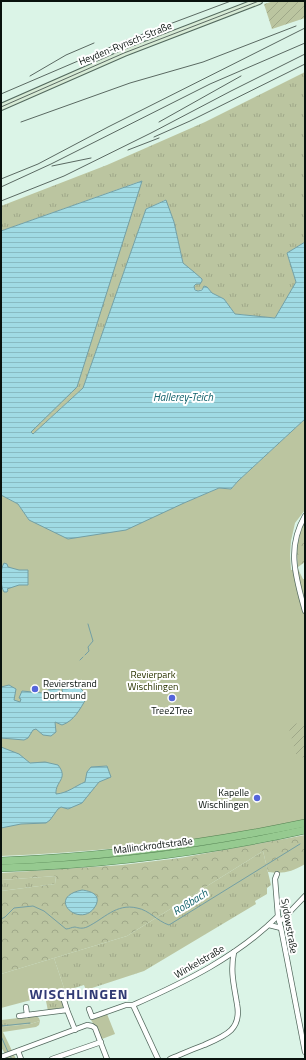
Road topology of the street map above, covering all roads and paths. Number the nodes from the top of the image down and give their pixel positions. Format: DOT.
graph roads {
  1 [pos="259,1"];
  2 [pos="1,107"];
  3 [pos="305,516"];
  4 [pos="305,611"];
  5 [pos="305,823"];
  6 [pos="305,830"];
  7 [pos="1,861"];
  8 [pos="1,868"];
  9 [pos="277,874"];
  10 [pos="305,896"];
  11 [pos="278,918"];
  12 [pos="269,925"];
  13 [pos="281,928"];
  14 [pos="234,952"];
  15 [pos="222,960"];
  16 [pos="231,966"];
  17 [pos="62,994"];
  18 [pos="133,1005"];
  19 [pos="26,1007"];
  20 [pos="89,1009"];
  21 [pos="67,1010"];
  22 [pos="27,1015"];
  23 [pos="19,1016"];
  24 [pos="92,1017"];
  25 [pos="88,1022"];
  26 [pos="75,1030"];
  27 [pos="100,1042"];
  28 [pos="18,1051"];
  29 [pos="305,1052"];
  30 [pos="1,1057"];
  31 [pos="21,1059"];
  32 [pos="52,1059"];
  33 [pos="107,1059"];
  34 [pos="158,1059"];
  35 [pos="170,1059"];
  1 -- 2 [label="main road, Heyden-Rynsch-Straße"];
  3 -- 4 [label="street"];
  5 -- 7 [label="highway, Mallinckrodtstraße"];
  6 -- 8 [label="highway, Mallinckrodtstraße"];
  9 -- 11 [label="street, Sydowstraße"];
  10 -- 11 [label="street, Winkelstraße"];
  11 -- 12 [label="street, Winkelstraße"];
  11 -- 13 [label="street, Sydowstraße"];
  12 -- 13 [label="street"];
  12 -- 14 [label="street, Winkelstraße"];
  13 -- 29 [label="street, Sydowstraße"];
  14 -- 15 [label="street, Winkelstraße"];
  14 -- 16 [label="street"];
  15 -- 16 [label="street"];
  15 -- 18 [label="street, Winkelstraße"];
  16 -- 35 [label="street"];
  17 -- 21 [label="street"];
  18 -- 24 [label="street, Winkelstraße"];
  18 -- 34 [label="street"];
  19 -- 22 [label="street"];
  20 -- 24 [label="street"];
  21 -- 22 [label="street"];
  21 -- 26 [label="street"];
  22 -- 23 [label="street"];
  24 -- 25 [label="street"];
  26 -- 27 [label="street"];
  26 -- 28 [label="street"];
  27 -- 32 [label="street"];
  27 -- 33 [label="street"];
  28 -- 30 [label="street"];
  28 -- 31 [label="street"];
}
